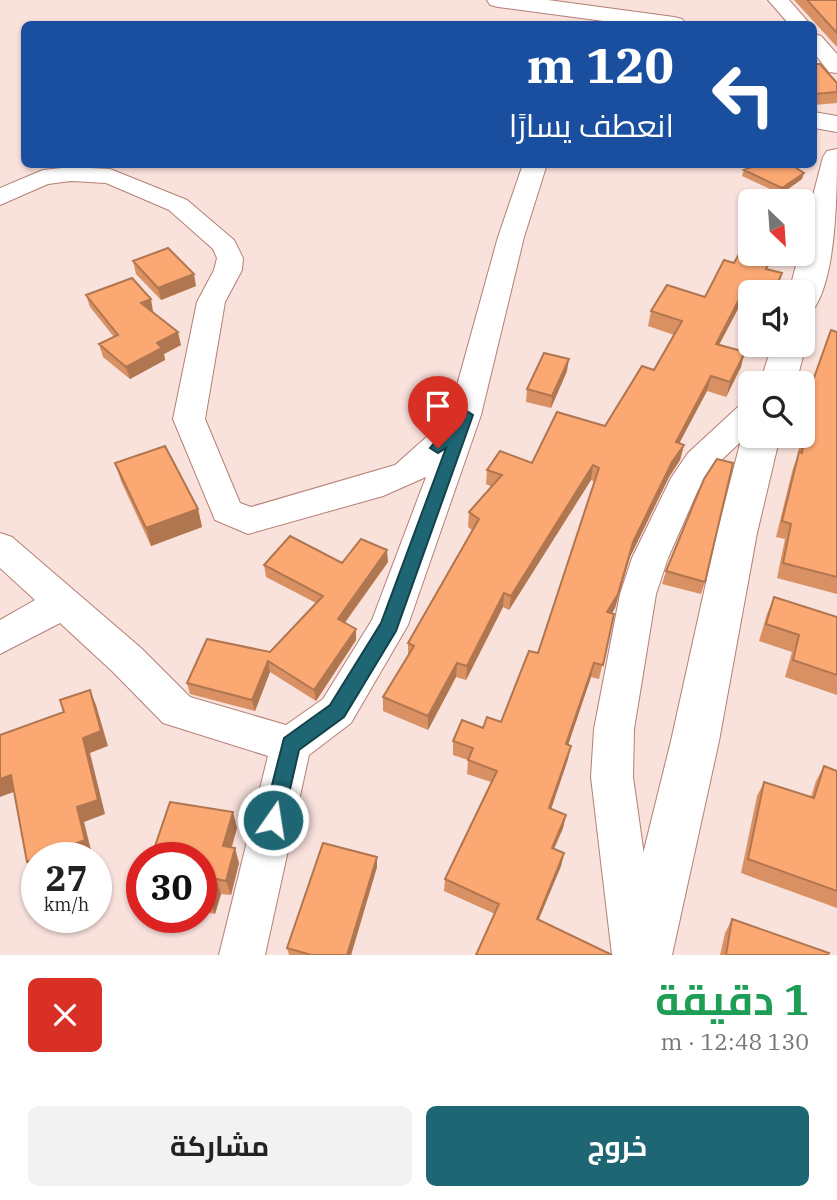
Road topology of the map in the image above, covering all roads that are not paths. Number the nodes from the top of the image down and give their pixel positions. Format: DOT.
graph roads {
  1 [pos="498,0"];
  2 [pos="778,0"];
  3 [pos="797,0"];
  4 [pos="584,18"];
  5 [pos="629,21"];
  6 [pos="797,21"];
  7 [pos="817,44"];
  8 [pos="837,67"];
  9 [pos="817,121"];
  10 [pos="837,124"];
  11 [pos="535,168"];
  12 [pos="835,174"];
  13 [pos="0,197"];
  14 [pos="809,280"];
  15 [pos="465,415"];
  16 [pos="738,425"];
  17 [pos="758,448"];
  18 [pos="0,547"];
  19 [pos="63,603"];
  20 [pos="0,638"];
  21 [pos="291,745"];
  22 [pos="242,955"];
  23 [pos="635,955"];
  24 [pos="645,955"];
  1 -- 4 [label="main road"];
  2 -- 3 [label="street"];
  2 -- 6 [label="street"];
  4 -- 5 [label="main road"];
  7 -- 8 [label="street"];
  9 -- 10 [label="main road"];
  11 -- 15 [label="street"];
  12 -- 14 [label="main road"];
  13 -- 15 [label="street"];
  15 -- 21 [label="street"];
  16 -- 23 [label="street"];
  17 -- 24 [label="main road"];
  18 -- 19 [label="street"];
  19 -- 20 [label="street"];
  19 -- 21 [label="street"];
  21 -- 22 [label="street"];
}
